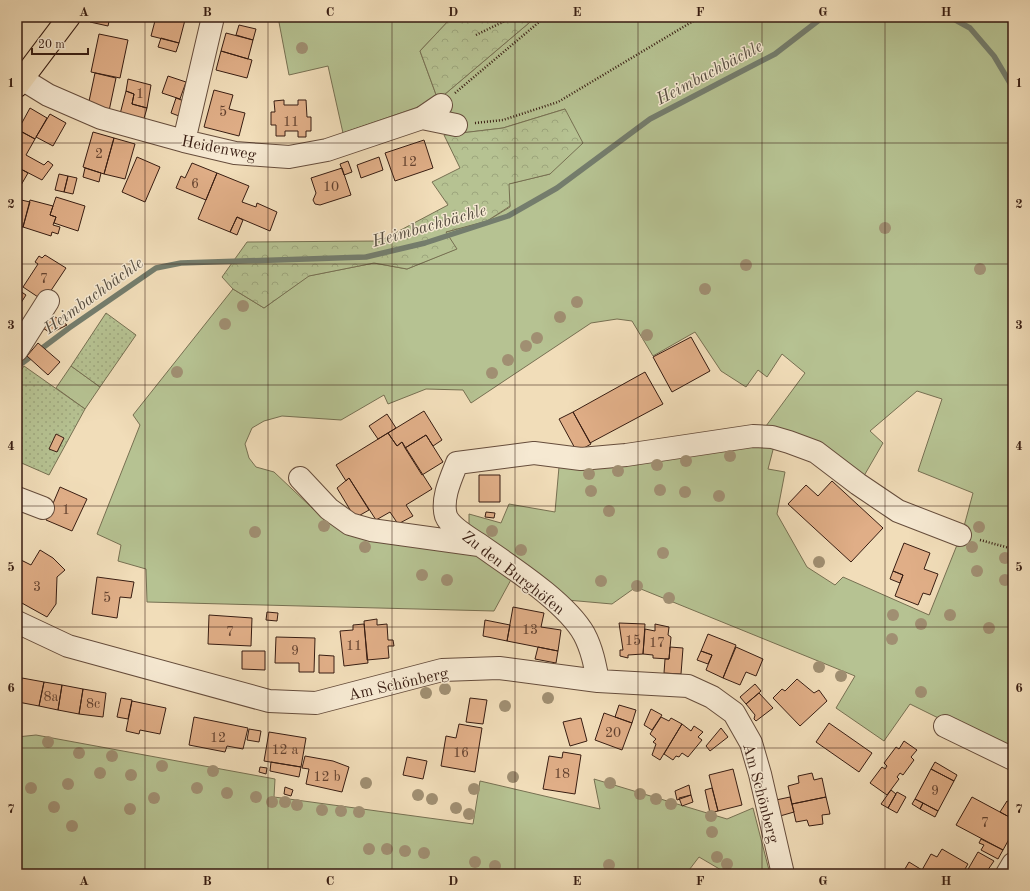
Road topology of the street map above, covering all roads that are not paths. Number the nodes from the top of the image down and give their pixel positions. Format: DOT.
graph roads {
  1 [pos="69,17"];
  2 [pos="213,17"];
  3 [pos="20,83"];
  4 [pos="441,105"];
  5 [pos="422,118"];
  6 [pos="456,125"];
  7 [pos="184,141"];
  8 [pos="48,301"];
  9 [pos="17,350"];
  10 [pos="300,478"];
  11 [pos="17,498"];
  12 [pos="44,508"];
  13 [pos="960,535"];
  14 [pos="480,545"];
  15 [pos="17,622"];
  16 [pos="598,681"];
  17 [pos="945,726"];
  18 [pos="1013,759"];
  19 [pos="1013,864"];
  20 [pos="783,874"];
  21 [pos="1007,874"];
  1 -- 3 [label="main road"];
  2 -- 7 [label="street"];
  3 -- 7 [label="street, Heidenweg"];
  4 -- 5 [label="street, Heidenweg"];
  5 -- 6 [label="street"];
  5 -- 7 [label="street, Heidenweg"];
  8 -- 9 [label="street"];
  10 -- 14 [label="street"];
  11 -- 12 [label="street"];
  13 -- 14 [label="street, Zu den Burghöfen"];
  14 -- 16 [label="street, Zu den Burghöfen"];
  15 -- 16 [label="street, Am Schönberg"];
  16 -- 20 [label="street, Am Schönberg"];
  17 -- 18 [label="street"];
  19 -- 21 [label="street"];
}
